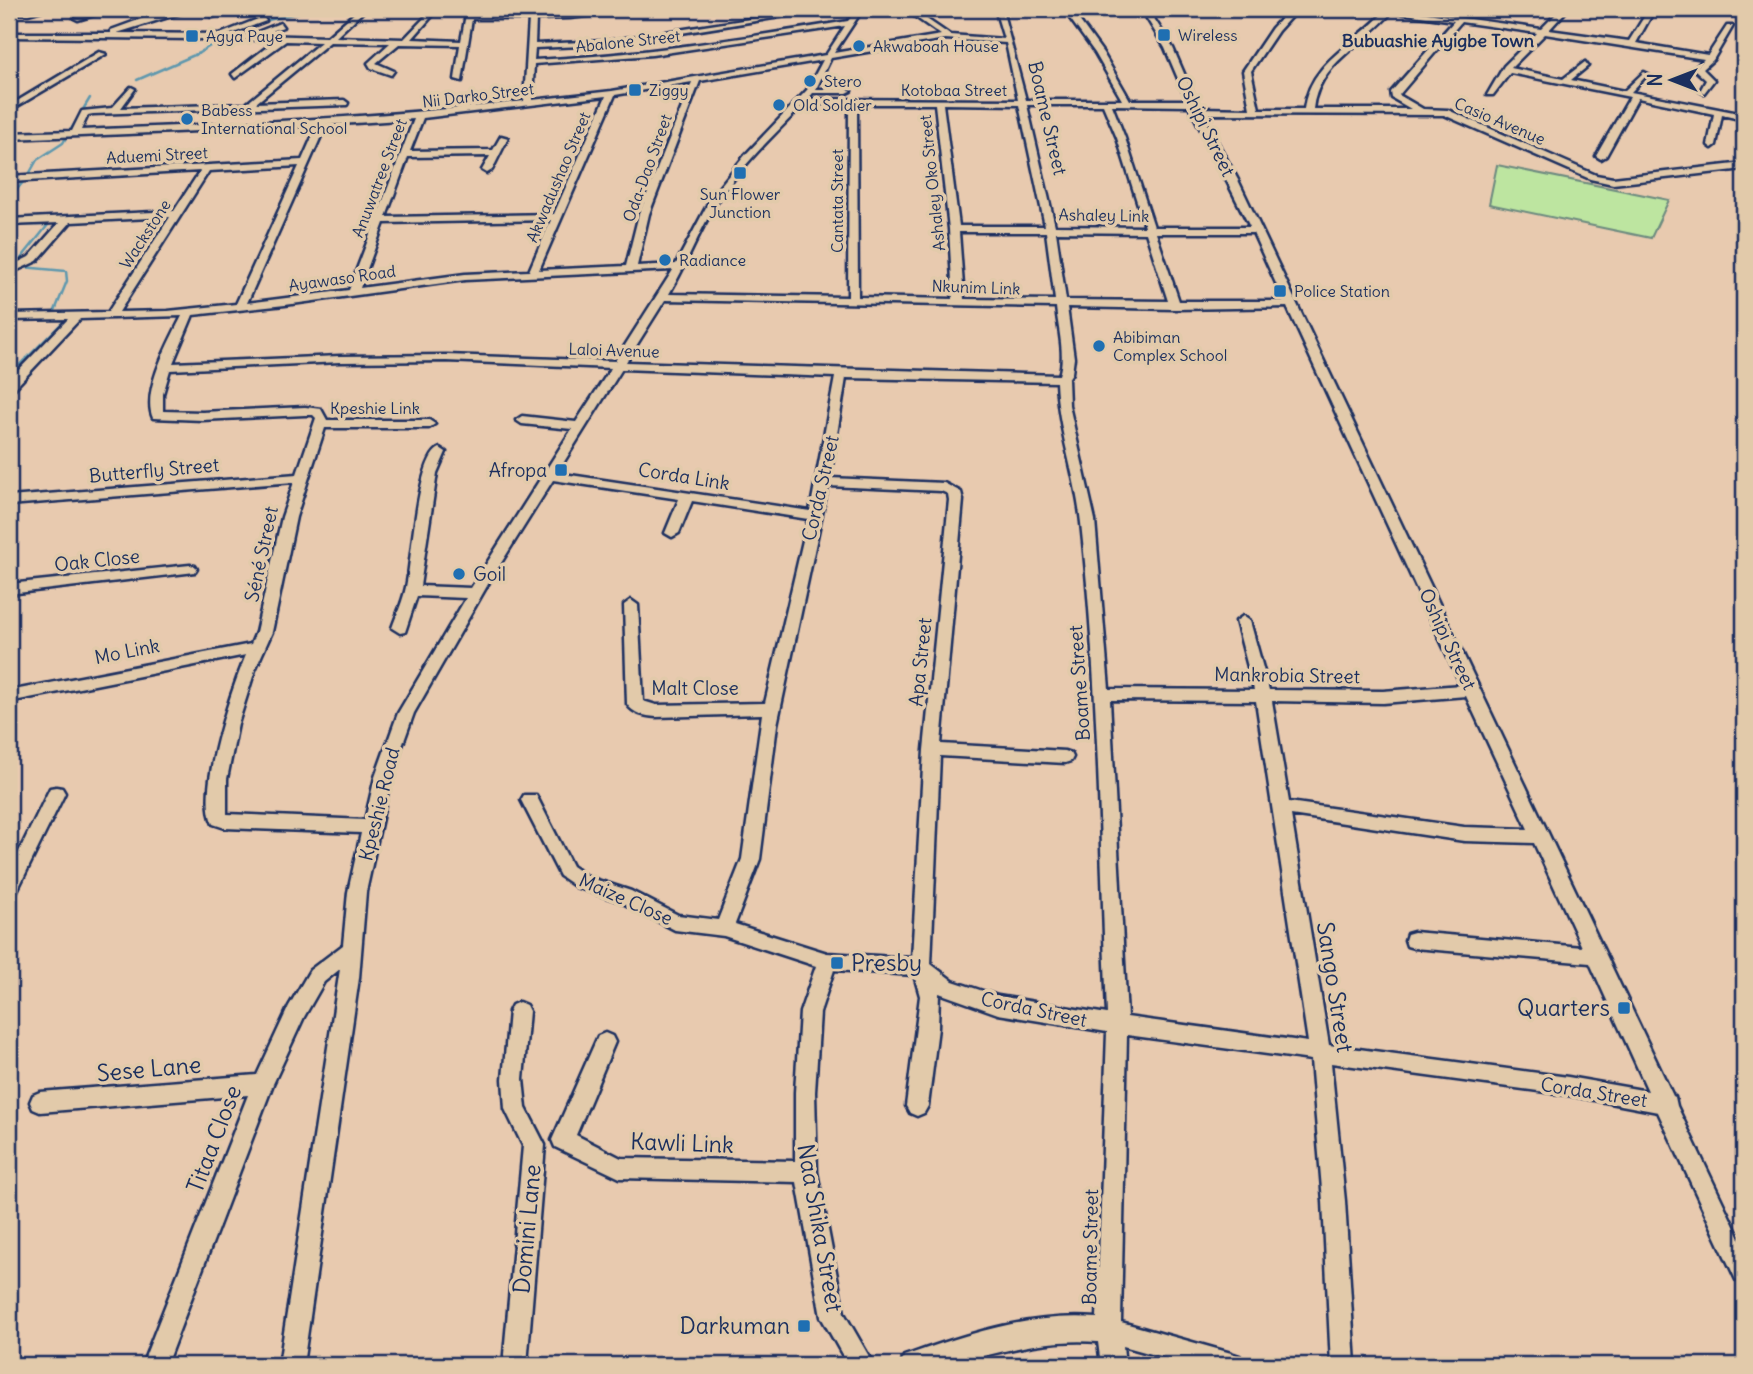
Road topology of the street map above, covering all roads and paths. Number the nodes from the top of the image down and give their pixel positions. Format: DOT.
graph roads {
  1 [pos="42,9"];
  2 [pos="104,9"];
  3 [pos="190,9"];
  4 [pos="232,9"];
  5 [pos="363,9"];
  6 [pos="640,9"];
  7 [pos="826,9"];
  8 [pos="860,9"];
  9 [pos="907,9"];
  10 [pos="999,9"];
  11 [pos="1068,9"];
  12 [pos="1146,9"];
  13 [pos="1294,9"];
  14 [pos="1384,9"];
  15 [pos="1390,9"];
  16 [pos="1473,9"];
  17 [pos="1565,9"];
  18 [pos="1652,9"];
  19 [pos="9,11"];
  20 [pos="469,13"];
  21 [pos="533,13"];
  22 [pos="430,14"];
  23 [pos="213,15"];
  24 [pos="78,18"];
  25 [pos="263,19"];
  26 [pos="1464,19"];
  27 [pos="851,23"];
  28 [pos="280,24"];
  29 [pos="1730,28"];
  30 [pos="1544,32"];
  31 [pos="9,35"];
  32 [pos="106,36"];
  33 [pos="218,37"];
  34 [pos="945,37"];
  35 [pos="247,38"];
  36 [pos="283,39"];
  37 [pos="327,41"];
  38 [pos="1009,41"];
  39 [pos="396,42"];
  40 [pos="407,42"];
  41 [pos="463,43"];
  42 [pos="1631,44"];
  43 [pos="531,46"];
  44 [pos="102,54"];
  45 [pos="828,57"];
  46 [pos="1710,58"];
  47 [pos="531,62"];
  48 [pos="1585,64"];
  49 [pos="1508,70"];
  50 [pos="391,73"];
  51 [pos="1644,74"];
  52 [pos="236,76"];
  53 [pos="459,79"];
  54 [pos="696,79"];
  55 [pos="1564,82"];
  56 [pos="131,89"];
  57 [pos="811,91"];
  58 [pos="847,91"];
  59 [pos="1704,91"];
  60 [pos="612,93"];
  61 [pos="1490,93"];
  62 [pos="1625,94"];
  63 [pos="1635,96"];
  64 [pos="801,101"];
  65 [pos="344,103"];
  66 [pos="853,103"];
  67 [pos="939,103"];
  68 [pos="528,104"];
  69 [pos="1023,104"];
  70 [pos="1107,104"];
  71 [pos="1128,104"];
  72 [pos="248,106"];
  73 [pos="1194,107"];
  74 [pos="9,109"];
  75 [pos="115,110"];
  76 [pos="1420,111"];
  77 [pos="1255,112"];
  78 [pos="1308,112"];
  79 [pos="1718,113"];
  80 [pos="419,116"];
  81 [pos="1744,117"];
  82 [pos="323,123"];
  83 [pos="74,133"];
  84 [pos="9,136"];
  85 [pos="504,138"];
  86 [pos="1712,145"];
  87 [pos="495,153"];
  88 [pos="403,154"];
  89 [pos="1601,156"];
  90 [pos="306,163"];
  91 [pos="1744,166"];
  92 [pos="206,169"];
  93 [pos="486,170"];
  94 [pos="9,179"];
  95 [pos="177,214"];
  96 [pos="557,217"];
  97 [pos="67,220"];
  98 [pos="379,220"];
  99 [pos="9,222"];
  100 [pos="954,229"];
  101 [pos="1051,230"];
  102 [pos="1254,230"];
  103 [pos="1152,231"];
  104 [pos="680,267"];
  105 [pos="16,268"];
  106 [pos="631,269"];
  107 [pos="533,273"];
  108 [pos="354,291"];
  109 [pos="661,297"];
  110 [pos="853,299"];
  111 [pos="959,302"];
  112 [pos="1291,304"];
  113 [pos="1061,306"];
  114 [pos="1175,306"];
  115 [pos="240,307"];
  116 [pos="189,312"];
  117 [pos="111,316"];
  118 [pos="9,317"];
  119 [pos="76,317"];
  120 [pos="617,365"];
  121 [pos="165,366"];
  122 [pos="841,374"];
  123 [pos="1062,379"];
  124 [pos="9,387"];
  125 [pos="522,420"];
  126 [pos="321,424"];
  127 [pos="429,424"];
  128 [pos="579,426"];
  129 [pos="440,452"];
  130 [pos="548,475"];
  131 [pos="301,478"];
  132 [pos="824,482"];
  133 [pos="687,496"];
  134 [pos="9,501"];
  135 [pos="814,516"];
  136 [pos="672,533"];
  137 [pos="190,569"];
  138 [pos="413,587"];
  139 [pos="9,589"];
  140 [pos="476,593"];
  141 [pos="631,605"];
  142 [pos="1244,621"];
  143 [pos="400,628"];
  144 [pos="255,648"];
  145 [pos="1472,690"];
  146 [pos="1102,694"];
  147 [pos="1263,696"];
  148 [pos="9,697"];
  149 [pos="772,708"];
  150 [pos="932,750"];
  151 [pos="1065,757"];
  152 [pos="56,793"];
  153 [pos="530,800"];
  154 [pos="1282,807"];
  155 [pos="372,827"];
  156 [pos="1540,836"];
  157 [pos="9,890"];
  158 [pos="724,928"];
  159 [pos="1414,940"];
  160 [pos="351,948"];
  161 [pos="1597,956"];
  162 [pos="827,961"];
  163 [pos="921,967"];
  164 [pos="519,1012"];
  165 [pos="1117,1025"];
  166 [pos="605,1042"];
  167 [pos="1320,1051"];
  168 [pos="262,1084"];
  169 [pos="40,1102"];
  170 [pos="1668,1104"];
  171 [pos="917,1106"];
  172 [pos="563,1140"];
  173 [pos="534,1145"];
  174 [pos="806,1172"];
  175 [pos="1744,1272"];
  176 [pos="1109,1331"];
  177 [pos="154,1365"];
  178 [pos="291,1365"];
  179 [pos="516,1365"];
  180 [pos="862,1365"];
  181 [pos="913,1365"];
  182 [pos="1113,1365"];
  183 [pos="1231,1365"];
  184 [pos="1343,1365"];
  1 -- 19 [label="street"];
  2 -- 24 [label="street"];
  3 -- 32 [label="street"];
  4 -- 23 [label="street"];
  5 -- 37 [label="street"];
  6 -- 21 [label="street"];
  7 -- 43 [label="street"];
  8 -- 27 [label="street, Kpeshie Road"];
  9 -- 34 [label="street"];
  10 -- 38 [label="street, Boame Street"];
  11 -- 71 [label="street"];
  12 -- 73 [label="street, Oshipi Street"];
  13 -- 77 [label="street"];
  14 -- 15 [label="street"];
  15 -- 26 [label="street"];
  15 -- 78 [label="street"];
  16 -- 26 [label="street"];
  17 -- 30 [label="street"];
  18 -- 42 [label="street"];
  20 -- 21 [label="street"];
  20 -- 41 [label="street"];
  21 -- 43 [label="street"];
  22 -- 40 [label="street"];
  25 -- 33 [label="street"];
  26 -- 30 [label="street"];
  26 -- 76 [label="street"];
  27 -- 45 [label="street, Kpeshie Road"];
  27 -- 47 [label="street, Abalone Street"];
  28 -- 35 [label="street"];
  29 -- 46 [label="street"];
  30 -- 42 [label="street"];
  30 -- 49 [label="street"];
  31 -- 32 [label="street"];
  32 -- 33 [label="street"];
  33 -- 35 [label="street"];
  34 -- 38 [label="street"];
  34 -- 45 [label="street, Nii Darko Street"];
  35 -- 36 [label="street"];
  36 -- 37 [label="street"];
  36 -- 52 [label="street"];
  37 -- 39 [label="street"];
  37 -- 72 [label="street"];
  38 -- 69 [label="street, Boame Street"];
  39 -- 40 [label="street"];
  39 -- 50 [label="street"];
  40 -- 41 [label="street"];
  41 -- 53 [label="street"];
  42 -- 46 [label="street"];
  43 -- 47 [label="street"];
  44 -- 74 [label="street"];
  45 -- 54 [label="street, Nii Darko Street"];
  45 -- 57 [label="street, Kpeshie Road"];
  46 -- 59 [label="street"];
  47 -- 68 [label="street"];
  48 -- 55 [label="street"];
  49 -- 55 [label="street"];
  49 -- 61 [label="street"];
  51 -- 62 [label="street"];
  54 -- 60 [label="street, Nii Darko Street"];
  54 -- 106 [label="street, Oda-Dao Street"];
  55 -- 62 [label="street"];
  56 -- 75 [label="street"];
  57 -- 58 [label="street"];
  57 -- 64 [label="street, Kpeshie Road"];
  60 -- 68 [label="street, Nii Darko Street"];
  60 -- 96 [label="street, Akwadushao Street"];
  62 -- 63 [label="street"];
  63 -- 79 [label="street"];
  63 -- 89 [label="street"];
  64 -- 66 [label="street, Kotobaa Street"];
  64 -- 104 [label="street, Kpeshie Road"];
  65 -- 72 [label="street"];
  66 -- 67 [label="street, Kotobaa Street"];
  66 -- 110 [label="street, Cantata Street"];
  67 -- 69 [label="street, Kotobaa Street"];
  67 -- 100 [label="street, Ashaley Oko Street"];
  68 -- 80 [label="street, Nii Darko Street"];
  69 -- 70 [label="street, Kotobaa Street"];
  69 -- 101 [label="street, Boame Street"];
  70 -- 71 [label="street, Kotobaa Street"];
  70 -- 103 [label="street"];
  71 -- 73 [label="street, Kotobaa Street"];
  72 -- 75 [label="street"];
  73 -- 77 [label="street, Casio Avenue"];
  73 -- 102 [label="street, Oshipi Street"];
  75 -- 83 [label="street"];
  76 -- 78 [label="street, Casio Avenue"];
  76 -- 91 [label="street, Casio Avenue"];
  77 -- 78 [label="street, Casio Avenue"];
  79 -- 81 [label="street"];
  79 -- 86 [label="street"];
  80 -- 82 [label="street, Nii Darko Street"];
  80 -- 88 [label="street, Anuwatree Street"];
  82 -- 83 [label="street, Nii Darko Street"];
  82 -- 90 [label="street"];
  83 -- 84 [label="street, Nii Darko Street"];
  85 -- 87 [label="street"];
  87 -- 88 [label="street"];
  87 -- 93 [label="street"];
  88 -- 98 [label="street, Anuwatree Street"];
  90 -- 92 [label="street, Aduemi Street"];
  90 -- 115 [label="street"];
  92 -- 94 [label="street, Aduemi Street"];
  92 -- 95 [label="street, Wackstone"];
  95 -- 97 [label="street"];
  95 -- 117 [label="street, Wackstone"];
  96 -- 98 [label="street"];
  96 -- 107 [label="street, Akwadushao Street"];
  97 -- 99 [label="street"];
  97 -- 105 [label="street"];
  98 -- 108 [label="street, Anuwatree Street"];
  100 -- 101 [label="street, Ashaley Link"];
  100 -- 111 [label="street, Ashaley Oko Street"];
  101 -- 103 [label="street, Ashaley Link"];
  101 -- 113 [label="street, Boame Street"];
  102 -- 103 [label="street, Ashaley Link"];
  102 -- 112 [label="street, Oshipi Street"];
  103 -- 114 [label="street"];
  104 -- 106 [label="street, Ayawaso Road"];
  104 -- 109 [label="street, Kpeshie Road"];
  106 -- 107 [label="street, Ayawaso Road"];
  107 -- 108 [label="street, Ayawaso Road"];
  108 -- 115 [label="street, Ayawaso Road"];
  109 -- 110 [label="street, Nkunim Link"];
  109 -- 120 [label="street, Kpeshie Road"];
  110 -- 111 [label="street, Nkunim Link"];
  111 -- 113 [label="street, Nkunim Link"];
  112 -- 114 [label="street, Nkunim Link"];
  112 -- 145 [label="street, Oshipi Street"];
  113 -- 114 [label="street, Nkunim Link"];
  113 -- 123 [label="street, Boame Street"];
  115 -- 116 [label="street, Ayawaso Road"];
  116 -- 117 [label="street, Ayawaso Road"];
  116 -- 121 [label="street"];
  117 -- 119 [label="street, Ayawaso Road"];
  118 -- 119 [label="street, Ayawaso Road"];
  119 -- 124 [label="street"];
  120 -- 121 [label="street, Laloi Avenue"];
  120 -- 122 [label="street, Laloi Avenue"];
  120 -- 128 [label="street, Kpeshie Road"];
  121 -- 126 [label="street"];
  122 -- 123 [label="street, Laloi Avenue"];
  122 -- 132 [label="street, Corda Street"];
  123 -- 146 [label="street, Boame Street"];
  125 -- 128 [label="street"];
  126 -- 127 [label="street, Kpeshie Link"];
  126 -- 131 [label="street, Séné Street"];
  128 -- 130 [label="street, Kpeshie Road"];
  129 -- 138 [label="street"];
  130 -- 133 [label="street, Corda Link"];
  130 -- 140 [label="street, Kpeshie Road"];
  131 -- 134 [label="street, Butterfly Street"];
  131 -- 144 [label="street, Séné Street"];
  132 -- 135 [label="street, Corda Street"];
  132 -- 150 [label="street, Apa Street"];
  133 -- 135 [label="street, Corda Link"];
  133 -- 136 [label="street"];
  135 -- 149 [label="street, Corda Street"];
  137 -- 139 [label="street, Oak Close"];
  138 -- 140 [label="street"];
  138 -- 143 [label="street"];
  140 -- 155 [label="street, Kpeshie Road"];
  141 -- 149 [label="street, Malt Close"];
  142 -- 147 [label="street, Sango Street"];
  144 -- 148 [label="street, Mo Link"];
  144 -- 155 [label="street, Séné Street"];
  145 -- 147 [label="street, Mankrobia Street"];
  145 -- 156 [label="street, Oshipi Street"];
  146 -- 147 [label="street, Mankrobia Street"];
  146 -- 165 [label="street, Boame Street"];
  147 -- 154 [label="street, Sango Street"];
  149 -- 158 [label="street, Corda Street"];
  150 -- 151 [label="street"];
  150 -- 163 [label="street, Apa Street"];
  152 -- 157 [label="street"];
  153 -- 158 [label="street, Maize Close"];
  154 -- 156 [label="street"];
  154 -- 167 [label="street, Sango Street"];
  155 -- 160 [label="street, Kpeshie Road"];
  156 -- 161 [label="street, Oshipi Street"];
  158 -- 162 [label="street"];
  159 -- 161 [label="street"];
  160 -- 168 [label="street, Titaa Close"];
  160 -- 178 [label="street, Kpeshie Road"];
  161 -- 170 [label="street, Oshipi Street"];
  162 -- 163 [label="street"];
  162 -- 174 [label="street, Naa Shika Street"];
  163 -- 165 [label="street, Corda Street"];
  163 -- 171 [label="street, Apa Street"];
  164 -- 173 [label="street"];
  165 -- 167 [label="street, Corda Street"];
  165 -- 176 [label="street, Boame Street"];
  166 -- 172 [label="street"];
  167 -- 170 [label="street, Corda Street"];
  167 -- 184 [label="street, Sango Street"];
  168 -- 169 [label="street, Sese Lane"];
  168 -- 177 [label="street, Titaa Close"];
  170 -- 175 [label="street, Oshipi Street"];
  172 -- 173 [label="street, Domini Lane"];
  172 -- 174 [label="street, Kawli Link"];
  173 -- 179 [label="street, Domini Lane"];
  174 -- 180 [label="street, Naa Shika Street"];
  176 -- 181 [label="street"];
  176 -- 182 [label="street, Boame Street"];
  176 -- 183 [label="street"];
}
